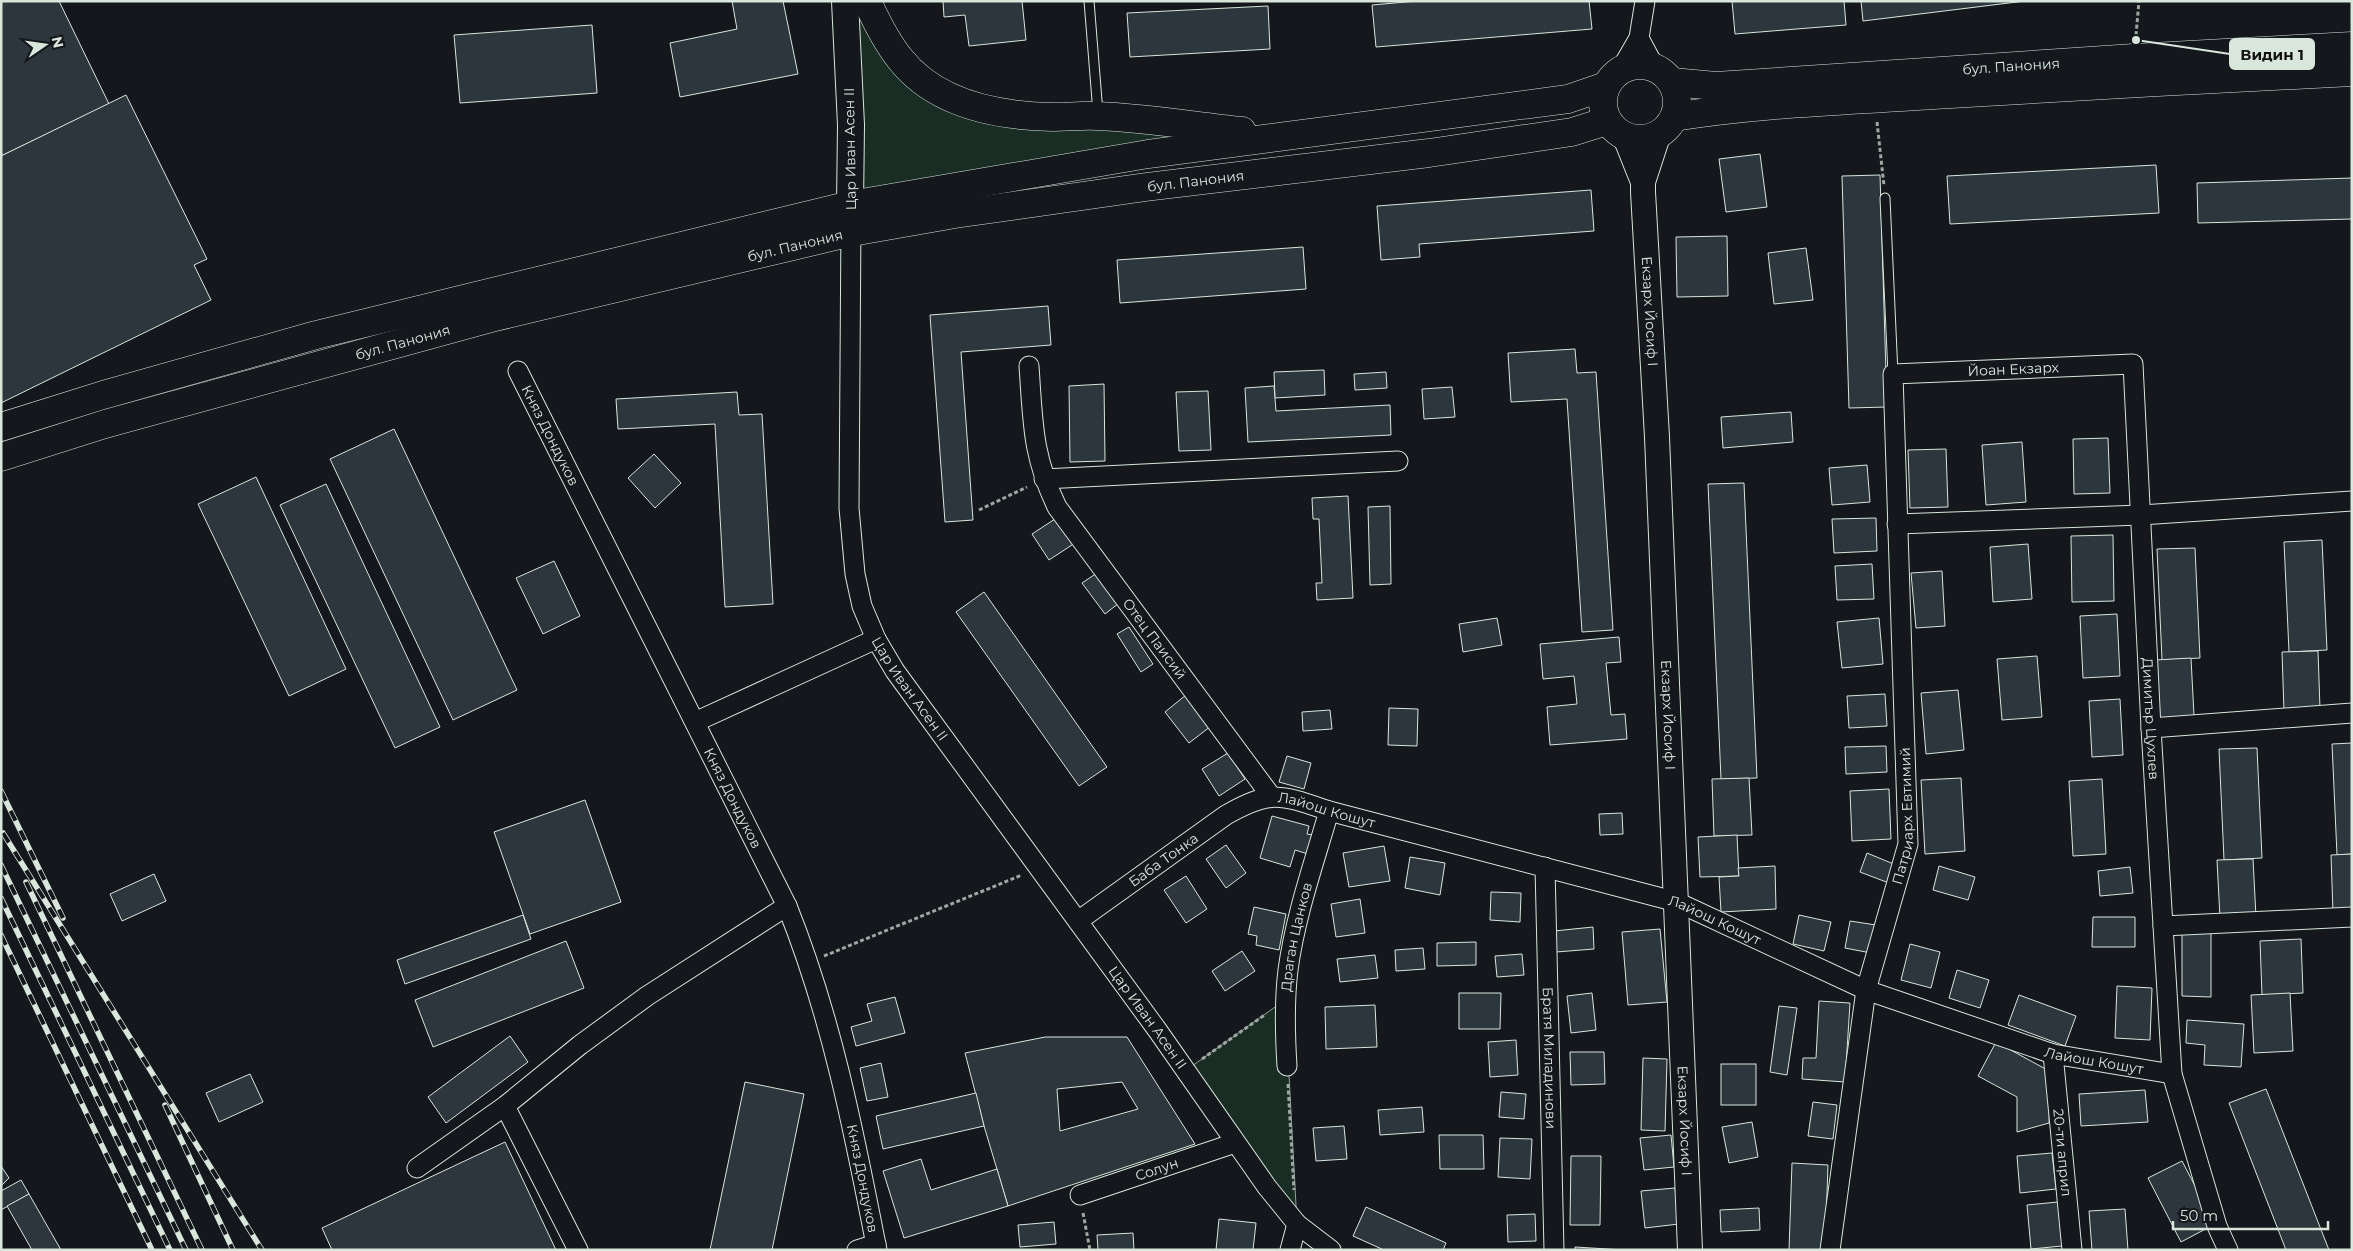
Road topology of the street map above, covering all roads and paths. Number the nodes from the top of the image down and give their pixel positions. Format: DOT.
graph roads {
  1 [pos="845,1"];
  2 [pos="867,1"];
  3 [pos="1089,1"];
  4 [pos="1645,1"];
  5 [pos="2139,1"];
  6 [pos="1639,38"];
  7 [pos="2135,42"];
  8 [pos="2352,46"];
  9 [pos="2352,72"];
  10 [pos="1663,75"];
  11 [pos="1613,78"];
  12 [pos="1098,116"];
  13 [pos="1666,126"];
  14 [pos="1616,129"];
  15 [pos="1283,135"];
  16 [pos="1643,182"];
  17 [pos="1885,198"];
  18 [pos="850,205"];
  19 [pos="852,232"];
  20 [pos="2134,364"];
  21 [pos="1030,366"];
  22 [pos="518,371"];
  23 [pos="1893,374"];
  24 [pos="1,427"];
  25 [pos="1,457"];
  26 [pos="1398,461"];
  27 [pos="1044,479"];
  28 [pos="2352,501"];
  29 [pos="979,510"];
  30 [pos="2141,515"];
  31 [pos="1897,524"];
  32 [pos="876,639"];
  33 [pos="2352,713"];
  34 [pos="695,722"];
  35 [pos="2151,728"];
  36 [pos="1271,796"];
  37 [pos="1249,802"];
  38 [pos="1329,811"];
  39 [pos="1040,867"];
  40 [pos="1545,868"];
  41 [pos="1677,902"];
  42 [pos="787,906"];
  43 [pos="2352,917"];
  44 [pos="1078,921"];
  45 [pos="2163,926"];
  46 [pos="810,962"];
  47 [pos="1866,990"];
  48 [pos="1285,1000"];
  49 [pos="2053,1054"];
  50 [pos="1287,1066"];
  51 [pos="1186,1071"];
  52 [pos="2172,1074"];
  53 [pos="505,1106"];
  54 [pos="1235,1143"];
  55 [pos="417,1168"];
  56 [pos="1080,1196"];
  57 [pos="1296,1224"];
  58 [pos="877,1247"];
  59 [pos="578,1250"];
  60 [pos="857,1250"];
  61 [pos="1090,1250"];
  62 [pos="1290,1250"];
  63 [pos="1332,1250"];
  64 [pos="1554,1250"];
  65 [pos="1690,1250"];
  66 [pos="1830,1250"];
  67 [pos="2072,1250"];
  68 [pos="2228,1250"];
  1 -- 18 [label="main road, Цар Иван Асен II"];
  2 -- 12 [label="main road"];
  3 -- 12 [label="lane"];
  4 -- 6 [label="street"];
  5 -- 7 [label="path"];
  6 -- 10 [label="street"];
  6 -- 11 [label="street"];
  8 -- 10 [label="main road, бул. Панония"];
  9 -- 13 [label="main road, бул. Панония"];
  10 -- 11 [label="main road, бул. Панония"];
  10 -- 13 [label="main road"];
  11 -- 14 [label="main road"];
  11 -- 15 [label="main road, бул. Панония"];
  12 -- 15 [label="main road"];
  13 -- 14 [label="main road, бул. Панония"];
  13 -- 16 [label="street, Екзарх Йосиф I"];
  14 -- 16 [label="street, Екзарх Йосиф I"];
  14 -- 19 [label="main road, бул. Панония"];
  15 -- 18 [label="main road, бул. Панония"];
  16 -- 41 [label="street, Екзарх Йосиф I"];
  17 -- 23 [label="lane"];
  18 -- 19 [label="street, Цар Иван Асен II"];
  18 -- 24 [label="main road, бул. Панония"];
  19 -- 25 [label="main road, бул. Панония"];
  19 -- 32 [label="street, Цар Иван Асен II"];
  20 -- 23 [label="street, Йоан Екзарх"];
  20 -- 30 [label="street, Димитър Цухлев"];
  21 -- 27 [label="street, Отец Паисий"];
  22 -- 34 [label="street, Княз Дондуков"];
  23 -- 31 [label="street, Патриарх Евтимий"];
  26 -- 27 [label="street"];
  27 -- 29 [label="path"];
  27 -- 36 [label="street, Отец Паисий"];
  28 -- 30 [label="street"];
  30 -- 31 [label="street"];
  30 -- 35 [label="street, Димитър Цухлев"];
  31 -- 47 [label="street, Патриарх Евтимий"];
  32 -- 34 [label="street"];
  32 -- 39 [label="street, Цар Иван Асен II"];
  33 -- 35 [label="street"];
  34 -- 42 [label="street, Княз Дондуков"];
  35 -- 45 [label="street, Димитър Цухлев"];
  36 -- 37 [label="street, Лайош Кошут"];
  36 -- 38 [label="street, Лайош Кошут"];
  37 -- 44 [label="street, Баба Тонка"];
  38 -- 40 [label="street, Лайош Кошут"];
  38 -- 48 [label="street, Драган Цанков"];
  39 -- 44 [label="street, Цар Иван Асен II"];
  39 -- 46 [label="path"];
  40 -- 41 [label="street, Лайош Кошут"];
  40 -- 64 [label="street, Братя Миладинови"];
  41 -- 47 [label="street, Лайош Кошут"];
  41 -- 65 [label="street, Екзарх Йосиф I"];
  42 -- 46 [label="street, Княз Дондуков"];
  42 -- 53 [label="street"];
  43 -- 45 [label="street"];
  44 -- 51 [label="street, Цар Иван Асен II"];
  45 -- 52 [label="street, Димитър Цухлев"];
  46 -- 58 [label="street, Княз Дондуков"];
  47 -- 49 [label="street, Лайош Кошут"];
  47 -- 66 [label="street, Патриарх Евтимий"];
  48 -- 50 [label="street, Драган Цанков"];
  48 -- 51 [label="path"];
  49 -- 52 [label="street, Лайош Кошут"];
  49 -- 67 [label="street, 20-ти април"];
  50 -- 57 [label="path"];
  51 -- 54 [label="street, Цар Иван Асен II"];
  52 -- 68 [label="street, Димитър Цухлев"];
  53 -- 55 [label="street"];
  53 -- 59 [label="street"];
  54 -- 56 [label="street, Солун"];
  54 -- 57 [label="street, Цар Иван Асен II"];
  56 -- 61 [label="path"];
  57 -- 62 [label="street"];
  57 -- 63 [label="street, Цар Иван Асен II"];
  58 -- 60 [label="street"];
}
